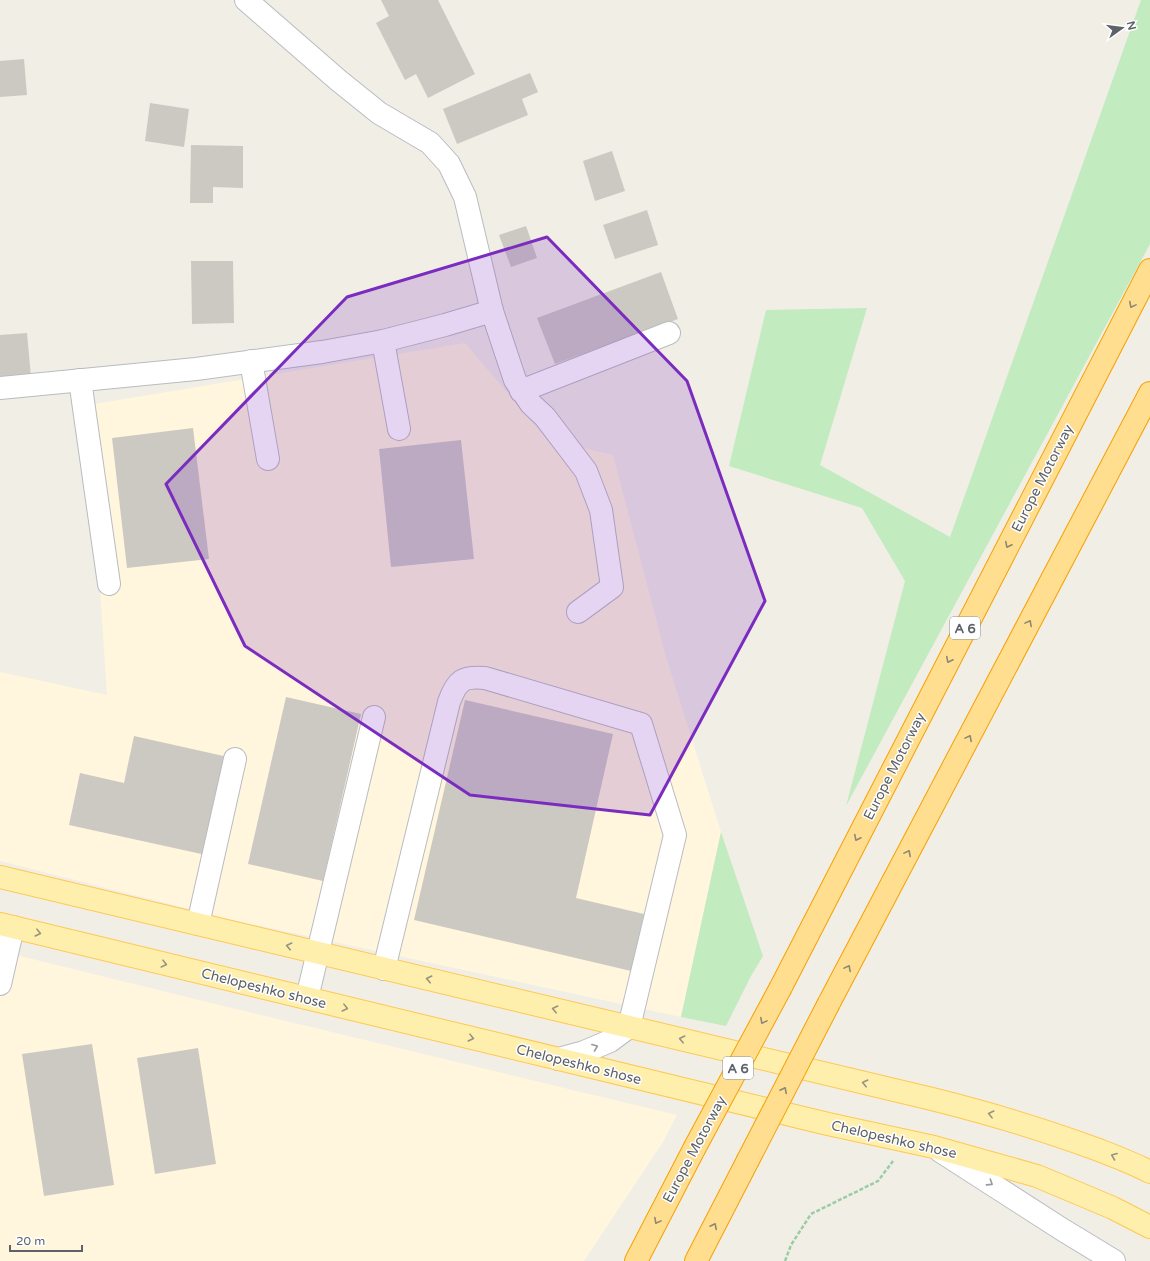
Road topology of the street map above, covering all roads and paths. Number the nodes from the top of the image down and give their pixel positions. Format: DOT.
graph roads {
  1 [pos="246,0"];
  2 [pos="1150,270"];
  3 [pos="492,310"];
  4 [pos="669,333"];
  5 [pos="383,341"];
  6 [pos="251,361"];
  7 [pos="80,380"];
  8 [pos="0,388"];
  9 [pos="521,391"];
  10 [pos="1150,393"];
  11 [pos="399,429"];
  12 [pos="268,459"];
  13 [pos="109,584"];
  14 [pos="578,612"];
  15 [pos="374,717"];
  16 [pos="235,759"];
  17 [pos="0,877"];
  18 [pos="198,924"];
  19 [pos="7,926"];
  20 [pos="318,953"];
  21 [pos="384,969"];
  22 [pos="0,984"];
  23 [pos="307,998"];
  24 [pos="629,1027"];
  25 [pos="558,1059"];
  26 [pos="905,1141"];
  27 [pos="934,1147"];
  28 [pos="1150,1172"];
  29 [pos="1150,1227"];
  30 [pos="636,1261"];
  31 [pos="696,1261"];
  32 [pos="785,1261"];
  33 [pos="1114,1261"];
  1 -- 3 [label="street"];
  2 -- 30 [label="highway, Europe Motorway / A 6, one-way, bridge"];
  3 -- 5 [label="street"];
  3 -- 9 [label="street"];
  4 -- 9 [label="street"];
  5 -- 6 [label="street"];
  5 -- 11 [label="street"];
  6 -- 7 [label="street"];
  6 -- 12 [label="street"];
  7 -- 8 [label="street"];
  7 -- 13 [label="street"];
  9 -- 14 [label="street"];
  31 -- 10 [label="highway, one-way, bridge"];
  15 -- 20 [label="street"];
  16 -- 18 [label="street"];
  17 -- 18 [label="main road"];
  20 -- 18 [label="main road, one-way"];
  19 -- 22 [label="street"];
  19 -- 23 [label="main road, Chelopeshko shose, one-way"];
  20 -- 21 [label="main road"];
  20 -- 23 [label="street"];
  24 -- 21 [label="main road, one-way"];
  21 -- 24 [label="street"];
  23 -- 25 [label="main road, Chelopeshko shose, one-way"];
  25 -- 24 [label="street, one-way"];
  28 -- 24 [label="main road, one-way"];
  25 -- 26 [label="main road, Chelopeshko shose"];
  26 -- 27 [label="main road, Chelopeshko shose"];
  26 -- 32 [label="path"];
  27 -- 29 [label="main road, Chelopeshko shose"];
  27 -- 33 [label="street, one-way"];
}
